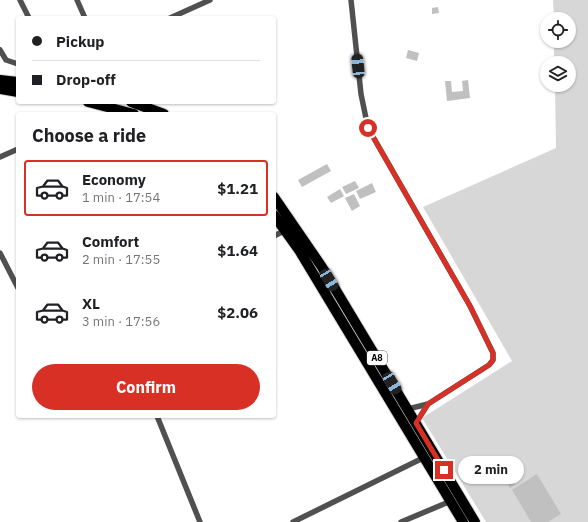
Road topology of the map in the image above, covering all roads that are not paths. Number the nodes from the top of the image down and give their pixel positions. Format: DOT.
graph roads {
  1 [pos="20,0"];
  2 [pos="77,0"];
  3 [pos="210,0"];
  4 [pos="351,0"];
  5 [pos="28,16"];
  6 [pos="84,16"];
  7 [pos="174,16"];
  8 [pos="0,50"];
  9 [pos="16,63"];
  10 [pos="0,80"];
  11 [pos="16,82"];
  12 [pos="0,90"];
  13 [pos="16,92"];
  14 [pos="96,104"];
  15 [pos="136,104"];
  16 [pos="126,112"];
  17 [pos="158,112"];
  18 [pos="16,149"];
  19 [pos="16,153"];
  20 [pos="1,156"];
  21 [pos="276,200"];
  22 [pos="276,218"];
  23 [pos="286,230"];
  24 [pos="276,235"];
  25 [pos="0,253"];
  26 [pos="16,284"];
  27 [pos="428,404"];
  28 [pos="408,409"];
  29 [pos="158,418"];
  30 [pos="416,423"];
  31 [pos="425,458"];
  32 [pos="451,501"];
  33 [pos="200,522"];
  34 [pos="293,522"];
  35 [pos="401,522"];
  36 [pos="463,522"];
  37 [pos="475,522"];
  1 -- 5 [label="street"];
  2 -- 6 [label="street"];
  3 -- 7 [label="street"];
  4 -- 27 [label="street"];
  8 -- 9 [label="street"];
  10 -- 11 [label="highway"];
  12 -- 13 [label="highway"];
  14 -- 16 [label="highway"];
  15 -- 17 [label="highway"];
  18 -- 20 [label="street"];
  19 -- 20 [label="street"];
  21 -- 28 [label="highway, A8"];
  22 -- 23 [label="highway, A8"];
  23 -- 24 [label="street"];
  23 -- 31 [label="highway, A8"];
  25 -- 26 [label="street"];
  27 -- 28 [label="street"];
  27 -- 30 [label="street"];
  28 -- 30 [label="highway, A8"];
  29 -- 33 [label="street"];
  30 -- 37 [label="highway, A8"];
  31 -- 32 [label="highway, A8"];
  31 -- 34 [label="street"];
  32 -- 35 [label="street"];
  32 -- 36 [label="highway, A8"];
}
